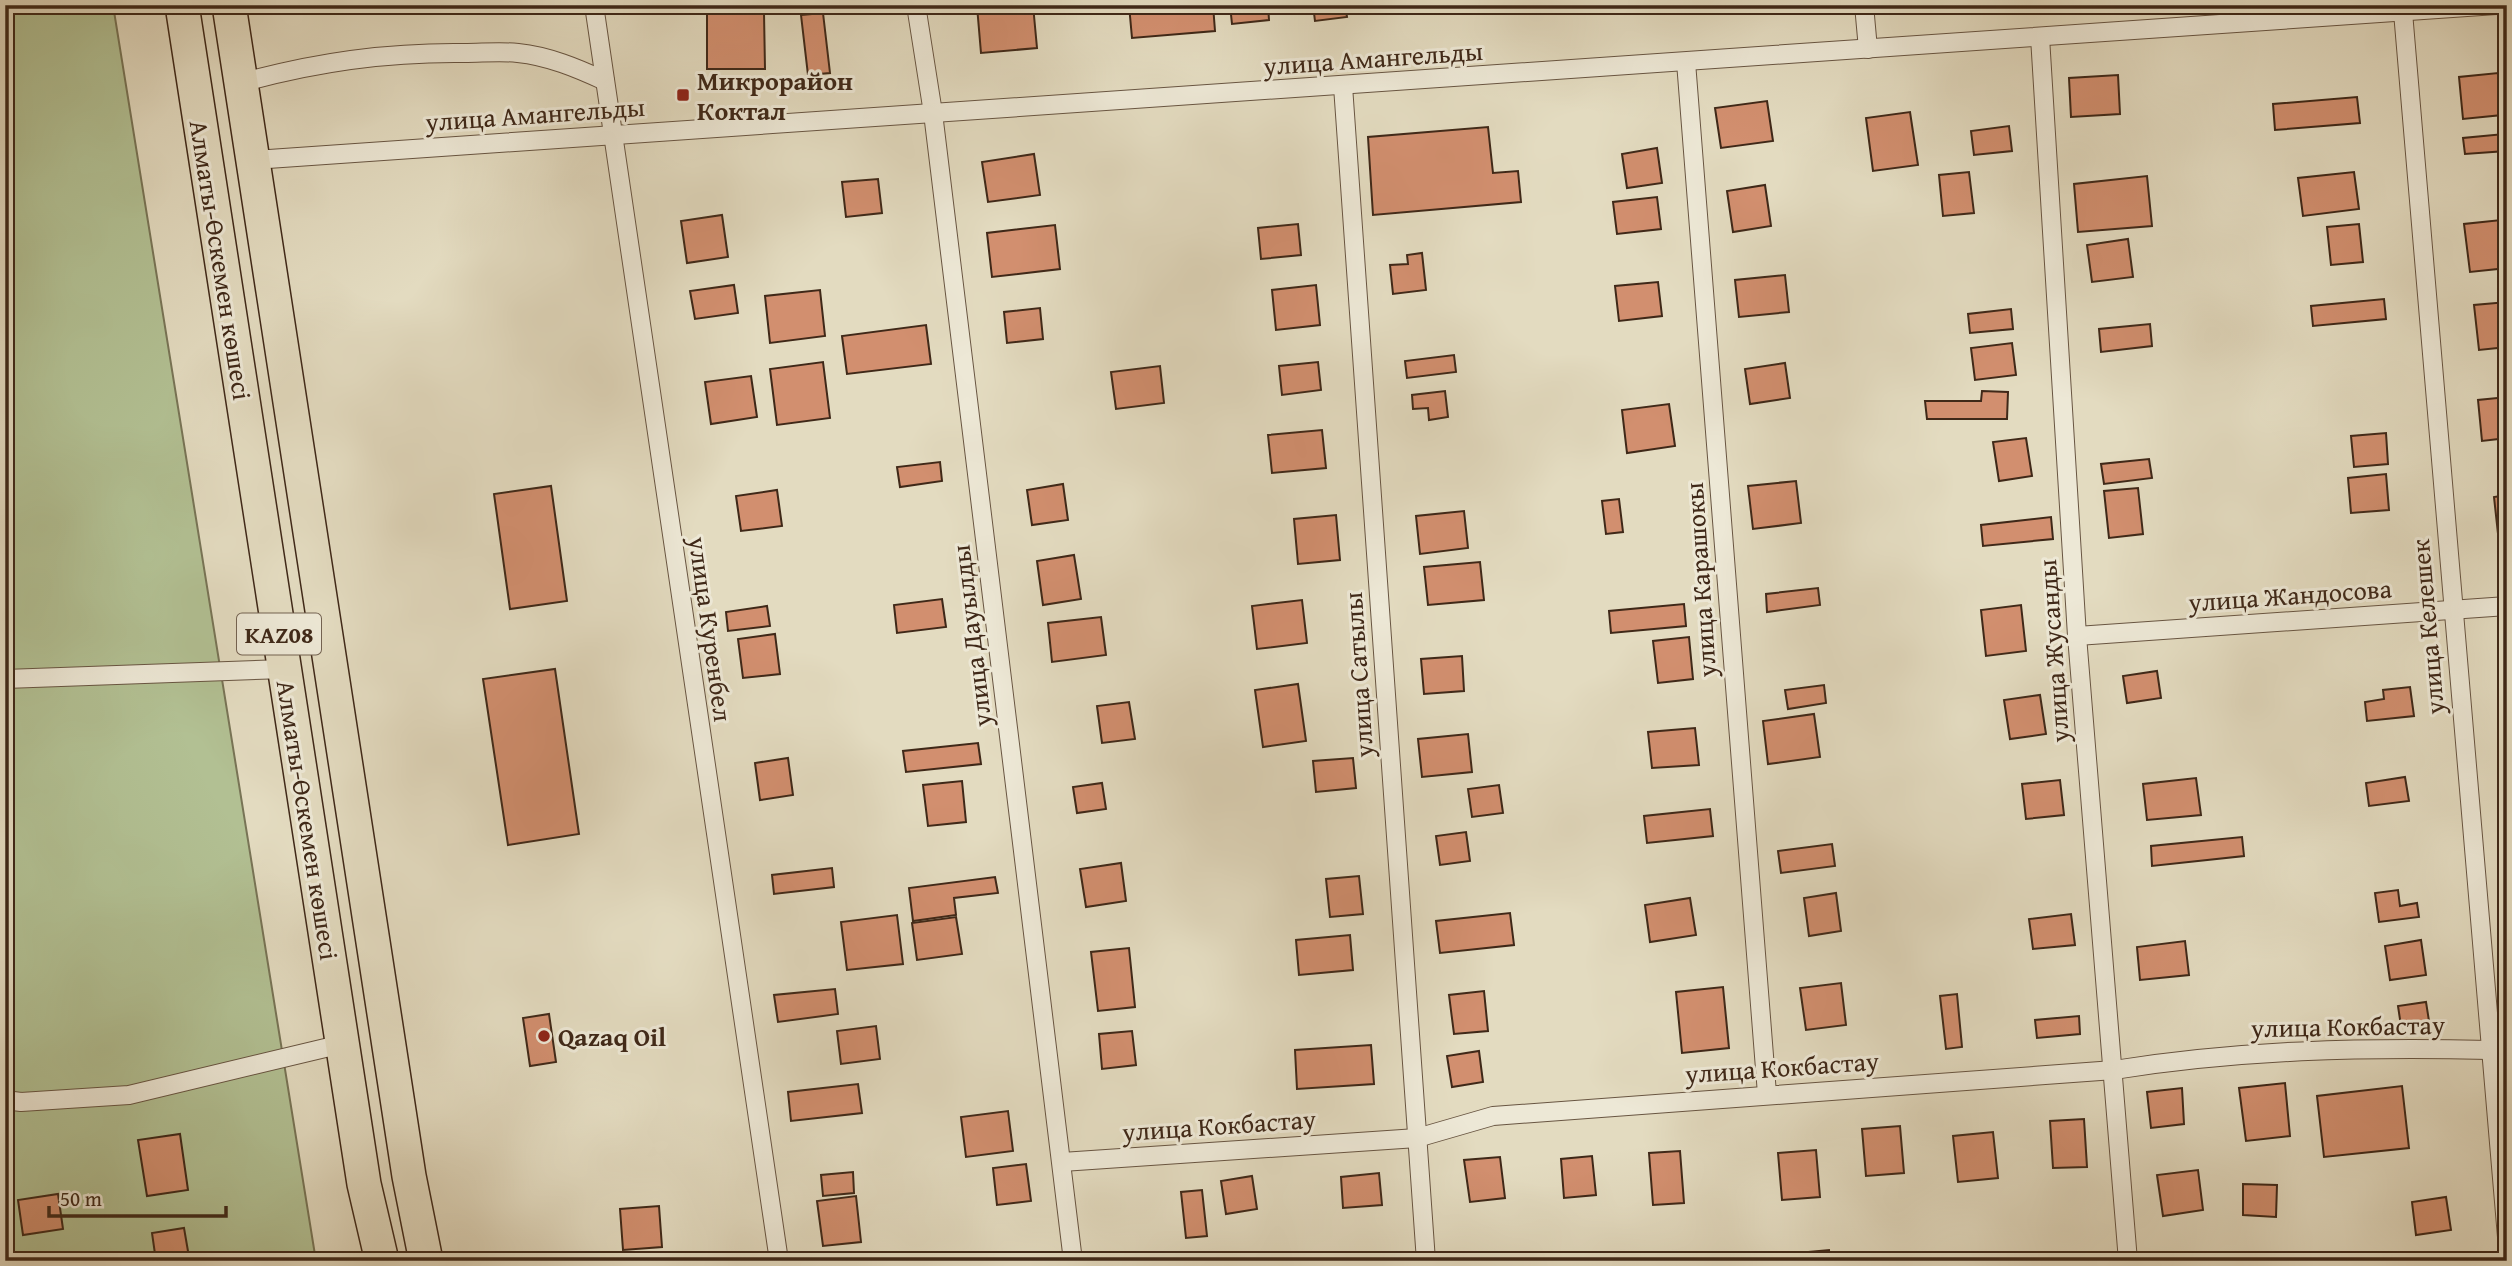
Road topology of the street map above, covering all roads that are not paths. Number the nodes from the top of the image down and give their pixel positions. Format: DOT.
graph roads {
  1 [pos="182,5"];
  2 [pos="229,5"];
  3 [pos="594,5"];
  4 [pos="916,5"];
  5 [pos="1864,5"];
  6 [pos="2496,5"];
  7 [pos="2403,12"];
  8 [pos="2040,37"];
  9 [pos="1868,49"];
  10 [pos="1686,62"];
  11 [pos="605,81"];
  12 [pos="1343,86"];
  13 [pos="243,96"];
  14 [pos="933,113"];
  15 [pos="199,117"];
  16 [pos="613,135"];
  17 [pos="253,160"];
  18 [pos="2507,606"];
  19 [pos="2452,610"];
  20 [pos="2077,636"];
  21 [pos="285,669"];
  22 [pos="5,679"];
  23 [pos="351,798"];
  24 [pos="305,804"];
  25 [pos="342,1044"];
  26 [pos="2498,1047"];
  27 [pos="2114,1070"];
  28 [pos="1767,1094"];
  29 [pos="5,1100"];
  30 [pos="1416,1138"];
  31 [pos="1062,1162"];
  32 [pos="2507,1237"];
  33 [pos="382,1261"];
  34 [pos="426,1261"];
  35 [pos="779,1261"];
  36 [pos="1073,1261"];
  37 [pos="1426,1261"];
  38 [pos="2128,1261"];
  1 -- 15 [label="highway, Алматы-Өскемен көшесі / KAZ08"];
  2 -- 13 [label="highway, Алматы-Өскемен көшесі / KAZ08"];
  3 -- 11 [label="street, улица Куренбел"];
  4 -- 14 [label="street, улица Дауылды"];
  5 -- 9 [label="street"];
  6 -- 7 [label="street, улица Амангельды"];
  7 -- 8 [label="street, улица Амангельды"];
  7 -- 19 [label="street, улица Келешек"];
  8 -- 9 [label="street, улица Амангельды"];
  8 -- 20 [label="street, улица Жусанды"];
  9 -- 10 [label="street, улица Амангельды"];
  10 -- 12 [label="street, улица Амангельды"];
  10 -- 28 [label="street, улица Карашокы"];
  11 -- 13 [label="street"];
  11 -- 16 [label="street, улица Куренбел"];
  12 -- 14 [label="street, улица Амангельды"];
  12 -- 30 [label="street, улица Сатылы"];
  13 -- 15 [label="highway"];
  13 -- 17 [label="highway, Алматы-Өскемен көшесі / KAZ08"];
  14 -- 16 [label="street, улица Амангельды"];
  14 -- 31 [label="street, улица Дауылды"];
  15 -- 21 [label="highway, Алматы-Өскемен көшесі / KAZ08"];
  16 -- 17 [label="street, улица Амангельды"];
  16 -- 35 [label="street, улица Куренбел"];
  17 -- 23 [label="highway, Алматы-Өскемен көшесі / KAZ08"];
  18 -- 19 [label="street, улица Жандосова"];
  19 -- 20 [label="street, улица Жандосова"];
  19 -- 26 [label="street, улица Келешек"];
  20 -- 27 [label="street, улица Жусанды"];
  21 -- 22 [label="street"];
  21 -- 24 [label="highway, Алматы-Өскемен көшесі / KAZ08"];
  23 -- 24 [label="highway"];
  23 -- 34 [label="highway, Алматы-Өскемен көшесі / KAZ08"];
  24 -- 25 [label="highway, Алматы-Өскемен көшесі / KAZ08"];
  25 -- 29 [label="street"];
  25 -- 33 [label="highway, Алматы-Өскемен көшесі / KAZ08"];
  26 -- 27 [label="street, улица Кокбастау"];
  26 -- 32 [label="street, улица Келешек"];
  27 -- 28 [label="street, улица Кокбастау"];
  27 -- 38 [label="street, улица Жусанды"];
  28 -- 30 [label="street, улица Кокбастау"];
  30 -- 31 [label="street, улица Кокбастау"];
  30 -- 37 [label="street, улица Сатылы"];
  31 -- 36 [label="street, улица Дауылды"];
}
